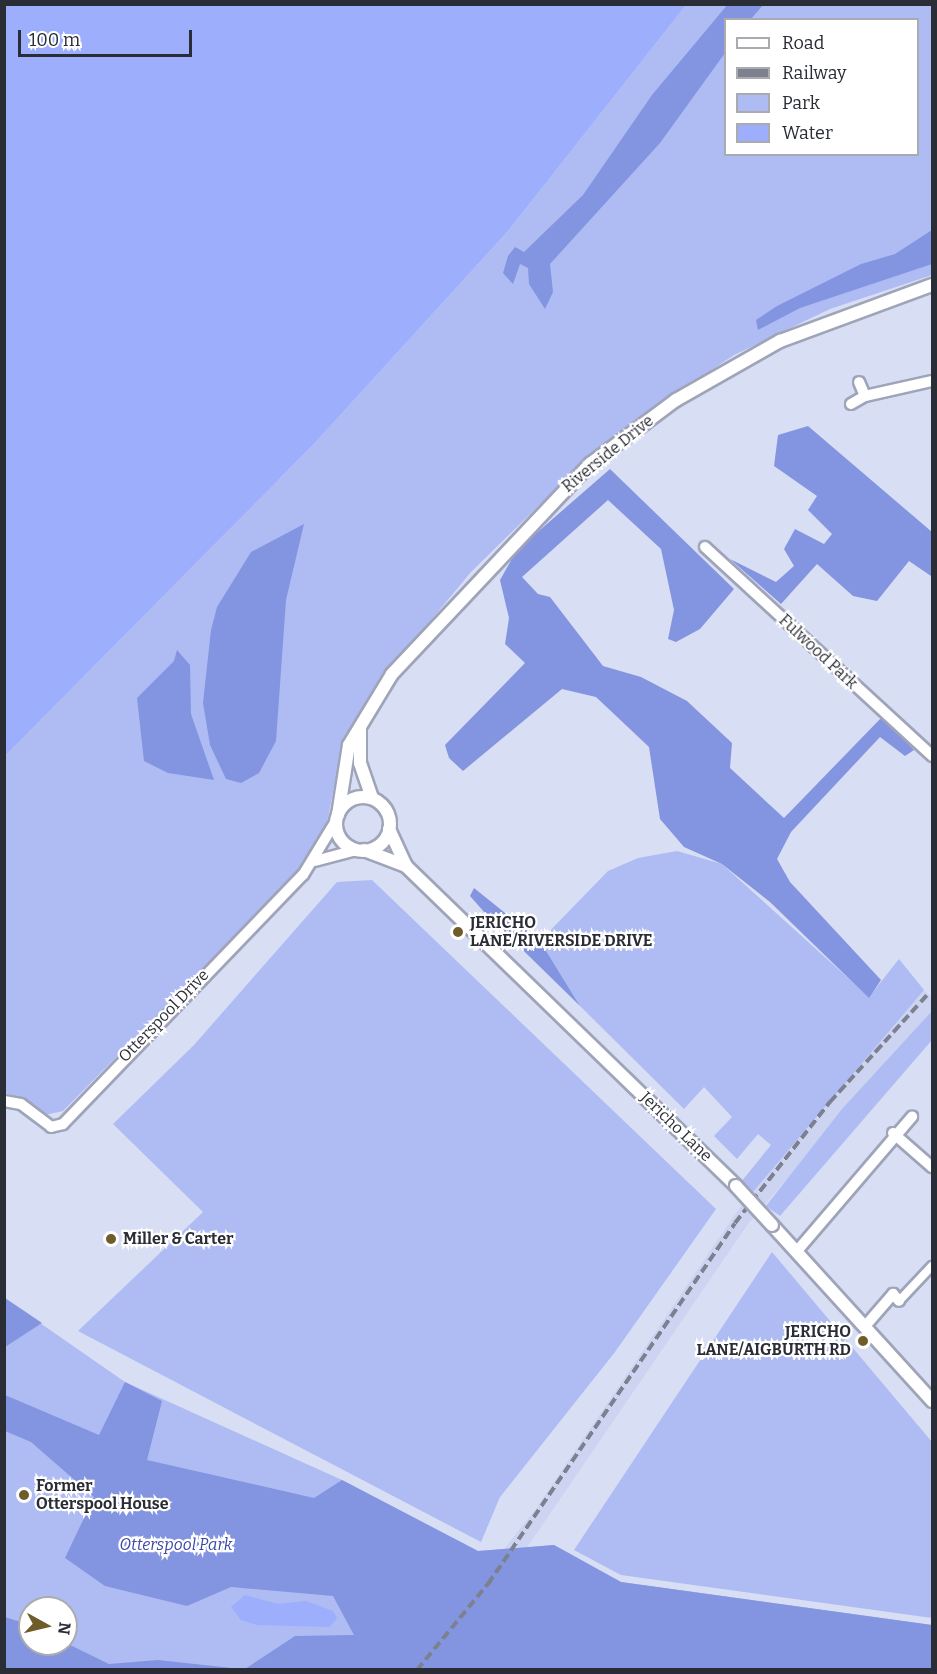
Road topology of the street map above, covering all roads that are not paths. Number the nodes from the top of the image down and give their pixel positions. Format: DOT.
graph roads {
  1 [pos="933,285"];
  2 [pos="933,381"];
  3 [pos="859,382"];
  4 [pos="865,396"];
  5 [pos="852,404"];
  6 [pos="705,547"];
  7 [pos="360,726"];
  8 [pos="933,756"];
  9 [pos="372,798"];
  10 [pos="337,817"];
  11 [pos="389,829"];
  12 [pos="360,850"];
  13 [pos="315,862"];
  14 [pos="406,866"];
  15 [pos="4,1101"];
  16 [pos="912,1117"];
  17 [pos="893,1133"];
  18 [pos="933,1167"];
  19 [pos="797,1251"];
  20 [pos="933,1266"];
  21 [pos="893,1294"];
  22 [pos="867,1324"];
  23 [pos="933,1401"];
  1 -- 7 [label="street, Riverside Drive"];
  2 -- 4 [label="street"];
  3 -- 4 [label="street"];
  4 -- 5 [label="street"];
  6 -- 8 [label="street, Fulwood Park"];
  7 -- 9 [label="street"];
  7 -- 10 [label="street, Riverside Drive"];
  9 -- 10 [label="street"];
  9 -- 11 [label="street"];
  10 -- 12 [label="street"];
  10 -- 13 [label="street, Otterspool Drive"];
  11 -- 12 [label="street"];
  11 -- 14 [label="street, Jericho Lane"];
  12 -- 13 [label="street, Otterspool Drive"];
  12 -- 14 [label="street, Jericho Lane"];
  13 -- 15 [label="street, Otterspool Drive"];
  14 -- 19 [label="street, Jericho Lane, bridge"];
  16 -- 17 [label="street"];
  17 -- 18 [label="street"];
  17 -- 19 [label="street"];
  19 -- 22 [label="street, Jericho Lane"];
  20 -- 21 [label="street"];
  21 -- 22 [label="street"];
  22 -- 23 [label="street, Jericho Lane"];
}
